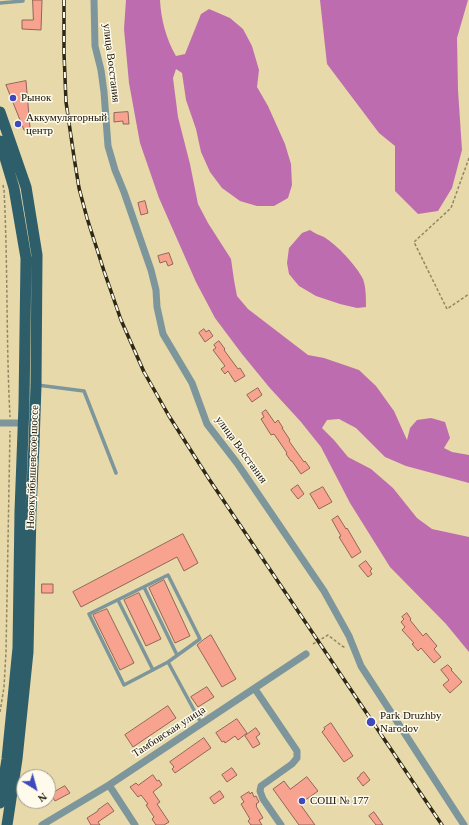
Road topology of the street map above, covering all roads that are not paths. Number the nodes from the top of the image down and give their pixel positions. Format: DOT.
graph roads {
  1 [pos="94,0"];
  2 [pos="23,1"];
  3 [pos="0,3"];
  4 [pos="0,112"];
  5 [pos="0,141"];
  6 [pos="36,384"];
  7 [pos="0,423"];
  8 [pos="23,423"];
  9 [pos="116,473"];
  10 [pos="144,587"];
  11 [pos="118,600"];
  12 [pos="306,654"];
  13 [pos="177,655"];
  14 [pos="168,662"];
  15 [pos="153,670"];
  16 [pos="255,689"];
  17 [pos="202,724"];
  18 [pos="3,759"];
  19 [pos="109,785"];
  20 [pos="0,803"];
  21 [pos="7,825"];
  22 [pos="42,825"];
  23 [pos="135,825"];
  24 [pos="281,825"];
  25 [pos="464,825"];
  1 -- 25 [label="street, улица Восстания"];
  2 -- 3 [label="lane"];
  4 -- 6 [label="main road, Новокуйбышевское шоссе"];
  5 -- 8 [label="main road, Новокуйбышевское шоссе"];
  6 -- 9 [label="lane"];
  6 -- 21 [label="main road, Новокуйбышевское шоссе"];
  7 -- 8 [label="street"];
  8 -- 18 [label="main road, Новокуйбышевское шоссе"];
  10 -- 11 [label="lane"];
  10 -- 13 [label="lane"];
  10 -- 13 [label="lane"];
  11 -- 15 [label="lane"];
  11 -- 15 [label="lane"];
  12 -- 16 [label="street, Тамбовская улица"];
  13 -- 14 [label="lane"];
  14 -- 15 [label="lane"];
  14 -- 17 [label="lane"];
  16 -- 17 [label="street, Тамбовская улица"];
  16 -- 24 [label="street"];
  17 -- 19 [label="street, Тамбовская улица"];
  18 -- 20 [label="main road, Новокуйбышевское шоссе"];
  19 -- 22 [label="street, Тамбовская улица"];
  19 -- 23 [label="street"];
}
